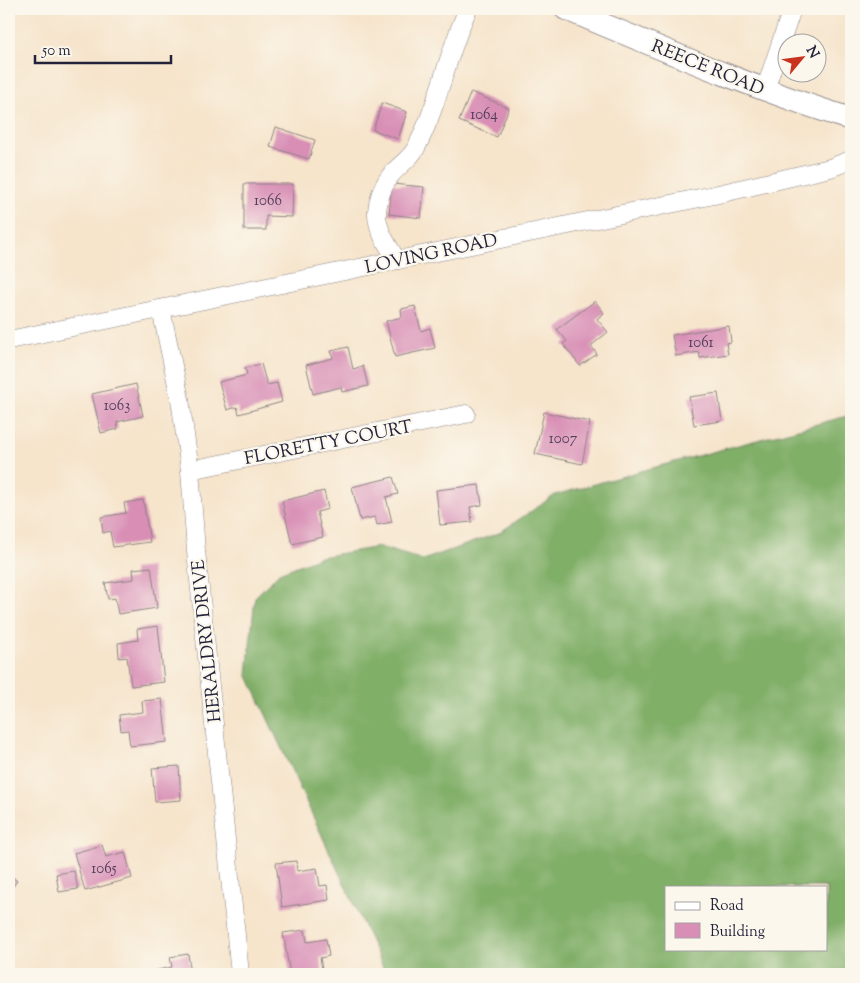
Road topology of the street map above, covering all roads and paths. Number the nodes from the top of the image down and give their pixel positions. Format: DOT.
graph roads {
  1 [pos="468,9"];
  2 [pos="566,9"];
  3 [pos="792,9"];
  4 [pos="765,90"];
  5 [pos="851,119"];
  6 [pos="851,160"];
  7 [pos="396,260"];
  8 [pos="162,309"];
  9 [pos="9,340"];
  10 [pos="466,414"];
  11 [pos="190,470"];
  12 [pos="240,974"];
  1 -- 7 [label="street"];
  2 -- 4 [label="main road, REECE ROAD"];
  3 -- 4 [label="street"];
  4 -- 5 [label="main road, REECE ROAD"];
  6 -- 7 [label="street, LOVING ROAD"];
  7 -- 8 [label="street, LOVING ROAD"];
  8 -- 9 [label="street, LOVING ROAD"];
  8 -- 11 [label="street, HERALDRY DRIVE"];
  10 -- 11 [label="street, FLORETTY COURT"];
  11 -- 12 [label="street, HERALDRY DRIVE"];
}
